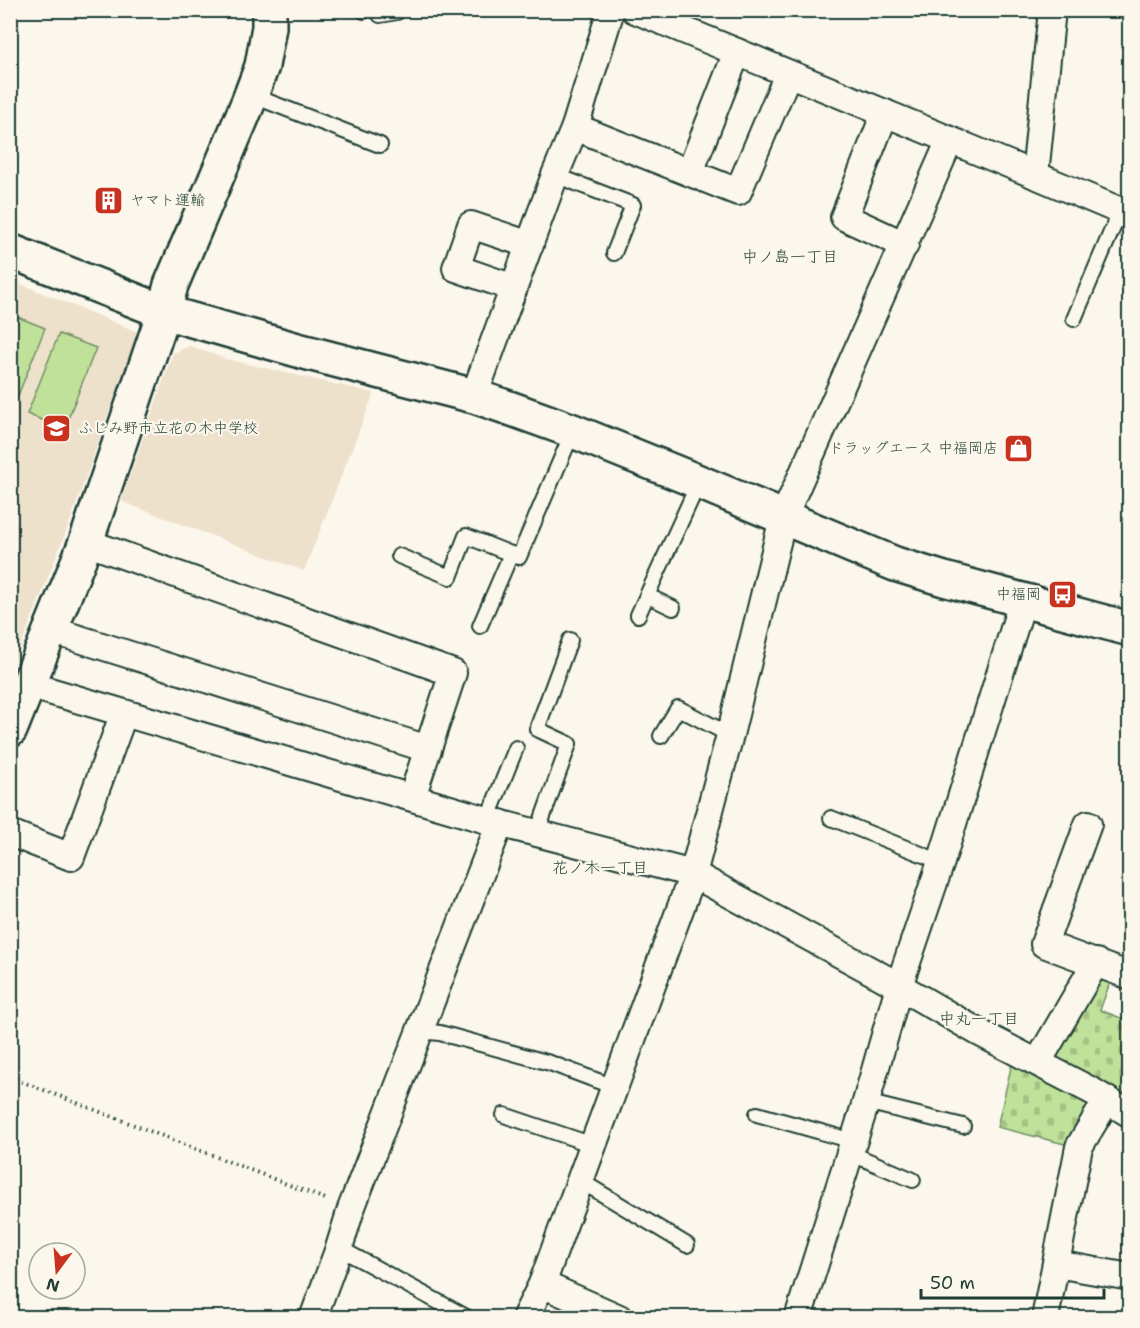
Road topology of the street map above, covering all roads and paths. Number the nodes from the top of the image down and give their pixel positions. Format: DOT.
graph roads {
  1 [pos="269,10"];
  2 [pos="397,10"];
  3 [pos="611,10"];
  4 [pos="635,10"];
  5 [pos="1052,10"];
  6 [pos="380,15"];
  7 [pos="737,52"];
  8 [pos="788,74"];
  9 [pos="251,95"];
  10 [pos="885,113"];
  11 [pos="575,127"];
  12 [pos="950,140"];
  13 [pos="380,146"];
  14 [pos="690,172"];
  15 [pos="555,175"];
  16 [pos="1035,175"];
  17 [pos="1125,213"];
  18 [pos="530,245"];
  19 [pos="905,245"];
  20 [pos="10,251"];
  21 [pos="614,253"];
  22 [pos="514,288"];
  23 [pos="164,312"];
  24 [pos="1074,319"];
  25 [pos="474,396"];
  26 [pos="573,431"];
  27 [pos="699,482"];
  28 [pos="783,518"];
  29 [pos="86,542"];
  30 [pos="511,554"];
  31 [pos="399,556"];
  32 [pos="648,596"];
  33 [pos="1023,600"];
  34 [pos="673,608"];
  35 [pos="638,615"];
  36 [pos="480,626"];
  37 [pos="1130,629"];
  38 [pos="51,630"];
  39 [pos="570,640"];
  40 [pos="29,685"];
  41 [pos="124,713"];
  42 [pos="10,730"];
  43 [pos="730,735"];
  44 [pos="661,736"];
  45 [pos="516,748"];
  46 [pos="428,749"];
  47 [pos="412,797"];
  48 [pos="831,818"];
  49 [pos="493,821"];
  50 [pos="1088,824"];
  51 [pos="10,833"];
  52 [pos="537,834"];
  53 [pos="941,861"];
  54 [pos="693,874"];
  55 [pos="1096,962"];
  56 [pos="1130,976"];
  57 [pos="899,986"];
  58 [pos="420,1031"];
  59 [pos="1038,1062"];
  60 [pos="10,1077"];
  61 [pos="614,1087"];
  62 [pos="1107,1100"];
  63 [pos="866,1102"];
  64 [pos="757,1114"];
  65 [pos="1130,1114"];
  66 [pos="504,1115"];
  67 [pos="963,1126"];
  68 [pos="593,1145"];
  69 [pos="852,1147"];
  70 [pos="579,1180"];
  71 [pos="913,1180"];
  72 [pos="351,1209"];
  73 [pos="687,1245"];
  74 [pos="339,1248"];
  75 [pos="1056,1264"];
  76 [pos="1130,1277"];
  77 [pos="542,1284"];
  78 [pos="313,1317"];
  79 [pos="468,1317"];
  80 [pos="525,1317"];
  81 [pos="619,1317"];
  82 [pos="798,1317"];
  83 [pos="1045,1317"];
  1 -- 9 [label="street"];
  2 -- 6 [label="lane"];
  3 -- 11 [label="street"];
  4 -- 7 [label="street"];
  5 -- 16 [label="street"];
  7 -- 8 [label="street"];
  7 -- 14 [label="street"];
  8 -- 10 [label="street"];
  8 -- 14 [label="street"];
  9 -- 13 [label="lane"];
  9 -- 23 [label="street"];
  10 -- 12 [label="street"];
  10 -- 19 [label="street"];
  11 -- 14 [label="street"];
  11 -- 15 [label="street"];
  12 -- 16 [label="street"];
  12 -- 19 [label="street"];
  15 -- 18 [label="street"];
  15 -- 21 [label="lane"];
  16 -- 17 [label="street"];
  17 -- 24 [label="lane"];
  18 -- 22 [label="street"];
  18 -- 22 [label="street"];
  19 -- 28 [label="street"];
  20 -- 23 [label="street"];
  22 -- 25 [label="street"];
  23 -- 25 [label="street"];
  23 -- 29 [label="street"];
  25 -- 26 [label="street"];
  26 -- 27 [label="street"];
  26 -- 30 [label="lane"];
  27 -- 28 [label="street"];
  27 -- 32 [label="lane"];
  28 -- 33 [label="street"];
  28 -- 43 [label="street"];
  29 -- 38 [label="street"];
  29 -- 46 [label="street"];
  30 -- 31 [label="lane"];
  30 -- 36 [label="lane"];
  32 -- 34 [label="lane"];
  32 -- 35 [label="lane"];
  33 -- 37 [label="street"];
  33 -- 53 [label="street"];
  38 -- 40 [label="street"];
  38 -- 46 [label="street"];
  39 -- 52 [label="lane"];
  40 -- 41 [label="street"];
  40 -- 42 [label="street"];
  41 -- 47 [label="street"];
  41 -- 51 [label="street"];
  43 -- 44 [label="lane"];
  43 -- 54 [label="street"];
  45 -- 49 [label="lane"];
  46 -- 47 [label="street"];
  47 -- 49 [label="street"];
  48 -- 53 [label="lane"];
  49 -- 52 [label="street"];
  49 -- 58 [label="street"];
  50 -- 55 [label="street"];
  52 -- 54 [label="street"];
  53 -- 57 [label="street"];
  54 -- 57 [label="street"];
  54 -- 61 [label="street"];
  55 -- 56 [label="street"];
  55 -- 59 [label="street"];
  57 -- 59 [label="street"];
  57 -- 63 [label="street"];
  58 -- 61 [label="lane"];
  58 -- 72 [label="street"];
  59 -- 62 [label="street"];
  60 -- 72 [label="path"];
  61 -- 68 [label="street"];
  62 -- 65 [label="street"];
  62 -- 75 [label="street"];
  63 -- 67 [label="lane"];
  63 -- 69 [label="street"];
  64 -- 69 [label="lane"];
  66 -- 68 [label="lane"];
  68 -- 70 [label="street"];
  69 -- 71 [label="lane"];
  69 -- 82 [label="street"];
  70 -- 73 [label="lane"];
  70 -- 77 [label="street"];
  72 -- 74 [label="street"];
  74 -- 78 [label="street"];
  74 -- 79 [label="lane"];
  75 -- 76 [label="street"];
  75 -- 83 [label="street"];
  77 -- 80 [label="street"];
  77 -- 81 [label="street"];
}
